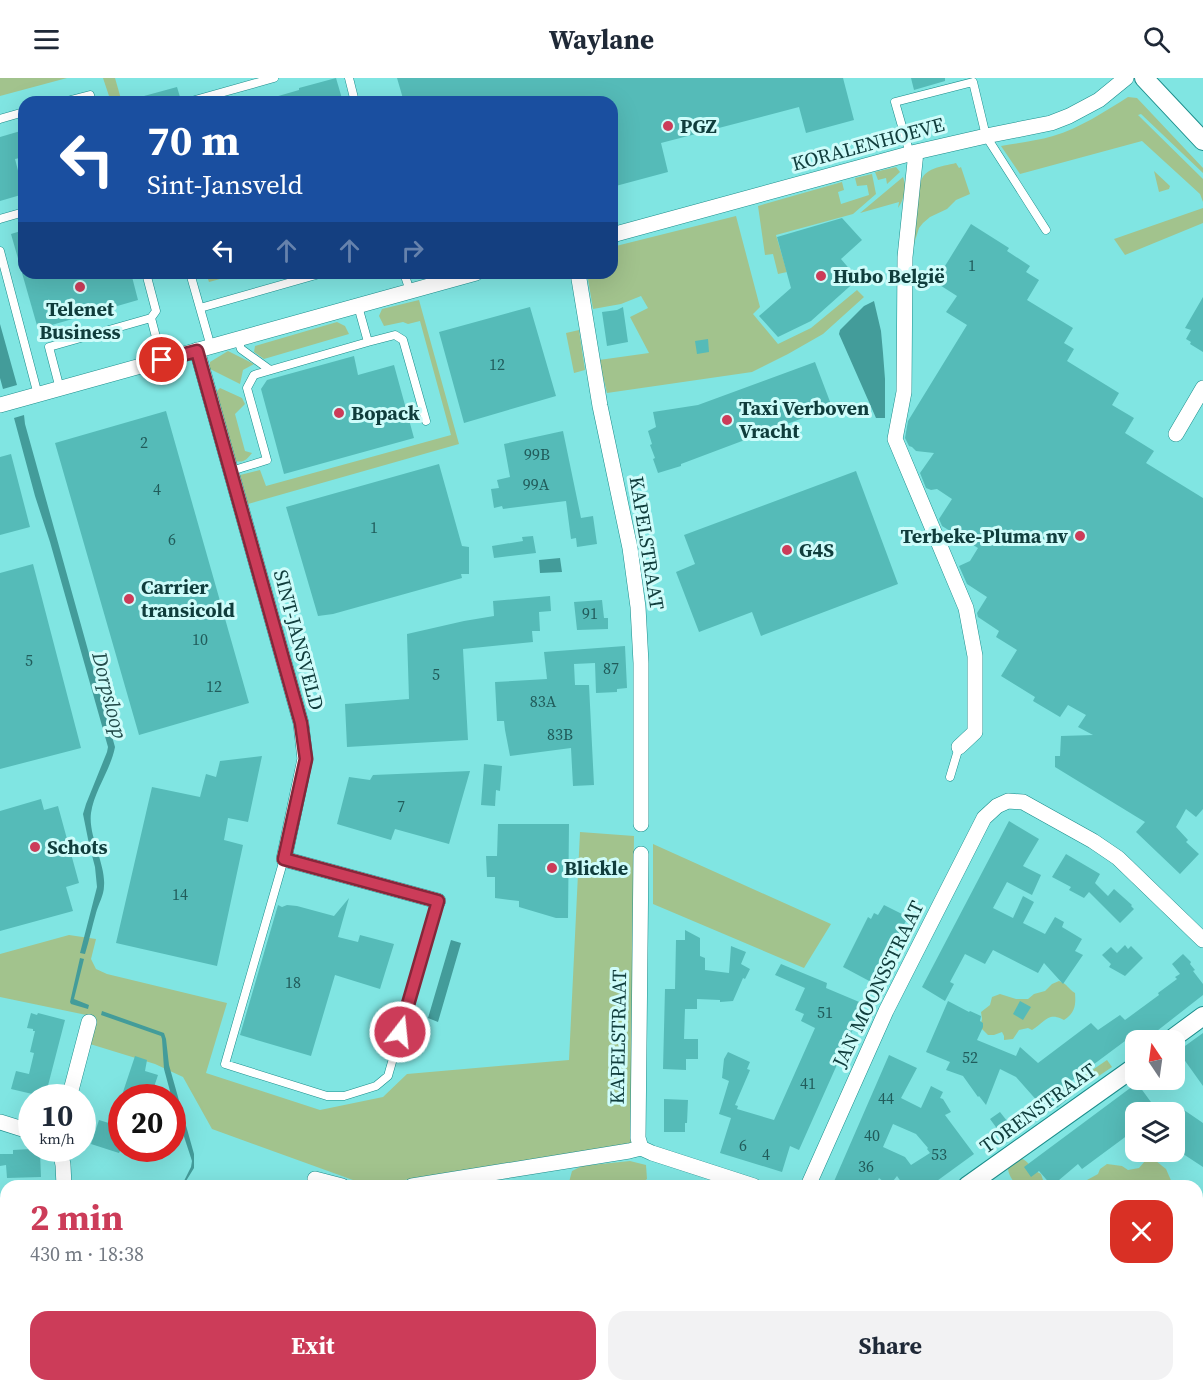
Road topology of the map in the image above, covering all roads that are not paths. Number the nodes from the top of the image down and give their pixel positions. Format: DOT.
graph roads {
  1 [pos="274,78"];
  2 [pos="349,78"];
  3 [pos="1126,78"];
  4 [pos="1144,78"];
  5 [pos="210,96"];
  6 [pos="354,96"];
  7 [pos="18,114"];
  8 [pos="0,119"];
  9 [pos="986,136"];
  10 [pos="1203,141"];
  11 [pos="913,153"];
  12 [pos="18,214"];
  13 [pos="0,219"];
  14 [pos="1046,230"];
  15 [pos="618,233"];
  16 [pos="0,251"];
  17 [pos="148,279"];
  18 [pos="192,279"];
  19 [pos="302,279"];
  20 [pos="406,279"];
  21 [pos="454,279"];
  22 [pos="579,279"];
  23 [pos="410,291"];
  24 [pos="358,306"];
  25 [pos="200,308"];
  26 [pos="151,318"];
  27 [pos="238,340"];
  28 [pos="368,342"];
  29 [pos="204,349"];
  30 [pos="162,360"];
  31 [pos="270,370"];
  32 [pos="1203,388"];
  33 [pos="60,389"];
  34 [pos="38,395"];
  35 [pos="0,405"];
  36 [pos="426,420"];
  37 [pos="1176,434"];
  38 [pos="231,471"];
  39 [pos="959,747"];
  40 [pos="950,777"];
  41 [pos="641,824"];
  42 [pos="641,854"];
  43 [pos="284,859"];
  44 [pos="438,901"];
  45 [pos="1203,940"];
  46 [pos="1203,1016"];
  47 [pos="89,1022"];
  48 [pos="1184,1030"];
  49 [pos="1125,1074"];
  50 [pos="73,1084"];
  51 [pos="0,1122"];
  52 [pos="18,1128"];
  53 [pos="641,1148"];
  54 [pos="62,1162"];
  55 [pos="315,1179"];
  56 [pos="64,1180"];
  57 [pos="319,1180"];
  58 [pos="449,1180"];
  59 [pos="735,1180"];
  60 [pos="811,1180"];
  61 [pos="975,1180"];
  1 -- 5 [label="lane"];
  2 -- 6 [label="lane"];
  3 -- 9 [label="street, KORALENHOEVE"];
  4 -- 10 [label="street"];
  7 -- 8 [label="lane"];
  9 -- 11 [label="street, KORALENHOEVE"];
  9 -- 11 [label="lane"];
  9 -- 14 [label="lane"];
  11 -- 15 [label="street, KORALENHOEVE"];
  11 -- 39 [label="street"];
  12 -- 13 [label="lane"];
  16 -- 34 [label="lane"];
  17 -- 26 [label="lane"];
  18 -- 25 [label="lane"];
  19 -- 25 [label="lane"];
  20 -- 23 [label="lane"];
  21 -- 23 [label="street"];
  22 -- 41 [label="street, KAPELSTRAAT"];
  23 -- 24 [label="street"];
  24 -- 27 [label="street"];
  24 -- 28 [label="lane"];
  25 -- 29 [label="lane"];
  26 -- 30 [label="lane"];
  26 -- 33 [label="lane"];
  27 -- 29 [label="street"];
  27 -- 31 [label="lane"];
  28 -- 31 [label="lane"];
  28 -- 36 [label="lane"];
  29 -- 30 [label="street"];
  29 -- 38 [label="street, SINT-JANSVELD"];
  30 -- 33 [label="street"];
  31 -- 38 [label="lane"];
  32 -- 37 [label="street"];
  33 -- 34 [label="street"];
  34 -- 35 [label="street"];
  38 -- 43 [label="street, SINT-JANSVELD"];
  39 -- 40 [label="lane"];
  42 -- 53 [label="street, KAPELSTRAAT"];
  43 -- 44 [label="street"];
  43 -- 44 [label="lane"];
  45 -- 60 [label="street, JAN MOONSSTRAAT"];
  46 -- 48 [label="street"];
  47 -- 50 [label="street"];
  49 -- 61 [label="street, TORENSTRAAT"];
  51 -- 52 [label="street"];
  53 -- 58 [label="street"];
  53 -- 59 [label="street"];
  54 -- 56 [label="street"];
  55 -- 57 [label="street"];
}
